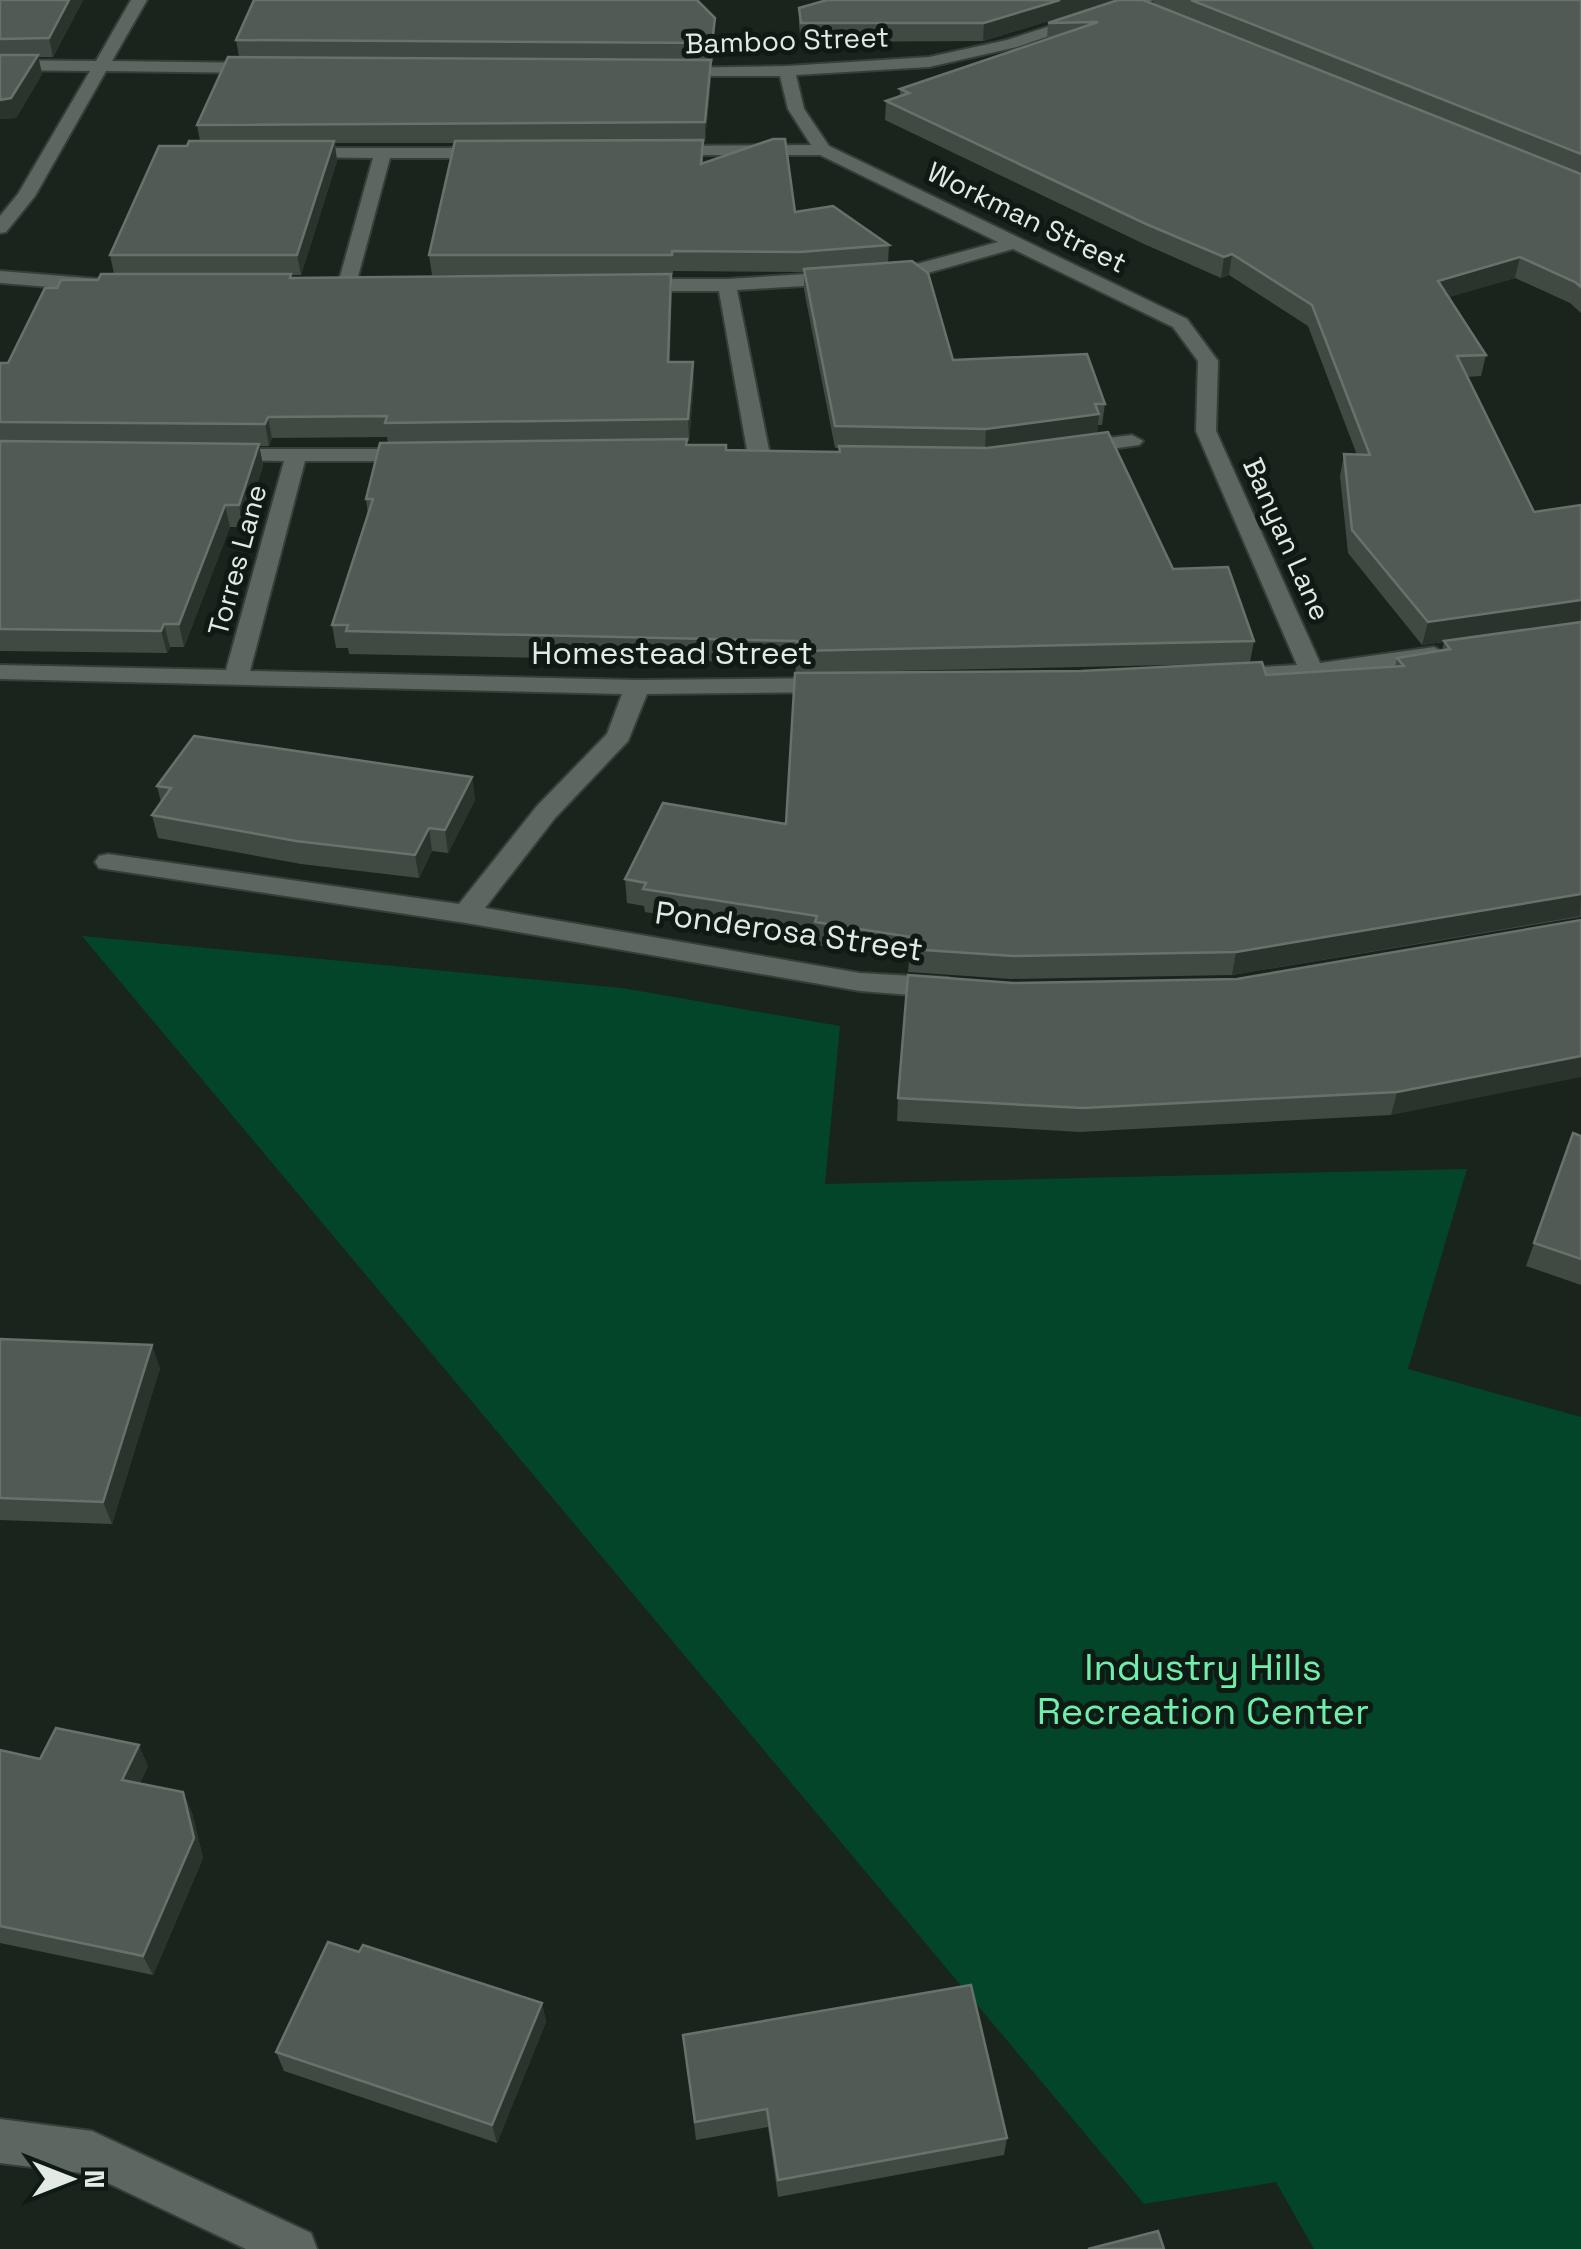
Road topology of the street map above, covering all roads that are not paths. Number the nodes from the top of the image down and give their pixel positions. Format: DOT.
graph roads {
  1 [pos="139,0"];
  2 [pos="1143,6"];
  3 [pos="0,65"];
  4 [pos="101,66"];
  5 [pos="278,68"];
  6 [pos="650,70"];
  7 [pos="787,72"];
  8 [pos="824,150"];
  9 [pos="651,151"];
  10 [pos="517,152"];
  11 [pos="268,153"];
  12 [pos="383,154"];
  13 [pos="0,228"];
  14 [pos="1018,242"];
  15 [pos="0,277"];
  16 [pos="347,284"];
  17 [pos="129,285"];
  18 [pos="607,285"];
  19 [pos="727,286"];
  20 [pos="1206,431"];
  21 [pos="1132,441"];
  22 [pos="1058,450"];
  23 [pos="757,451"];
  24 [pos="430,454"];
  25 [pos="197,455"];
  26 [pos="296,456"];
  27 [pos="1466,650"];
  28 [pos="1312,671"];
  29 [pos="0,672"];
  30 [pos="1195,677"];
  31 [pos="236,679"];
  32 [pos="867,685"];
  33 [pos="637,688"];
  34 [pos="108,862"];
  35 [pos="466,914"];
  36 [pos="973,990"];
  37 [pos="0,2142"];
  38 [pos="295,2249"];
  1 -- 4 [label="street"];
  2 -- 7 [label="street, Bamboo Street"];
  3 -- 4 [label="street"];
  4 -- 5 [label="street"];
  4 -- 13 [label="street"];
  6 -- 7 [label="street, Bamboo Street"];
  7 -- 8 [label="street"];
  8 -- 9 [label="street"];
  8 -- 14 [label="street, Workman Street"];
  10 -- 12 [label="street"];
  11 -- 12 [label="street"];
  12 -- 16 [label="street"];
  14 -- 19 [label="street"];
  14 -- 20 [label="street, Workman Street"];
  15 -- 17 [label="street"];
  18 -- 19 [label="street"];
  19 -- 23 [label="street"];
  20 -- 28 [label="street, Banyan Lane"];
  21 -- 22 [label="street"];
  24 -- 26 [label="street"];
  25 -- 26 [label="street"];
  26 -- 31 [label="street, Torres Lane"];
  27 -- 28 [label="street"];
  28 -- 30 [label="street"];
  29 -- 31 [label="street, Homestead Street"];
  31 -- 33 [label="street, Homestead Street"];
  32 -- 33 [label="street, Homestead Street"];
  33 -- 35 [label="street"];
  34 -- 35 [label="street, Ponderosa Street"];
  35 -- 36 [label="street, Ponderosa Street"];
  37 -- 38 [label="street"];
}
